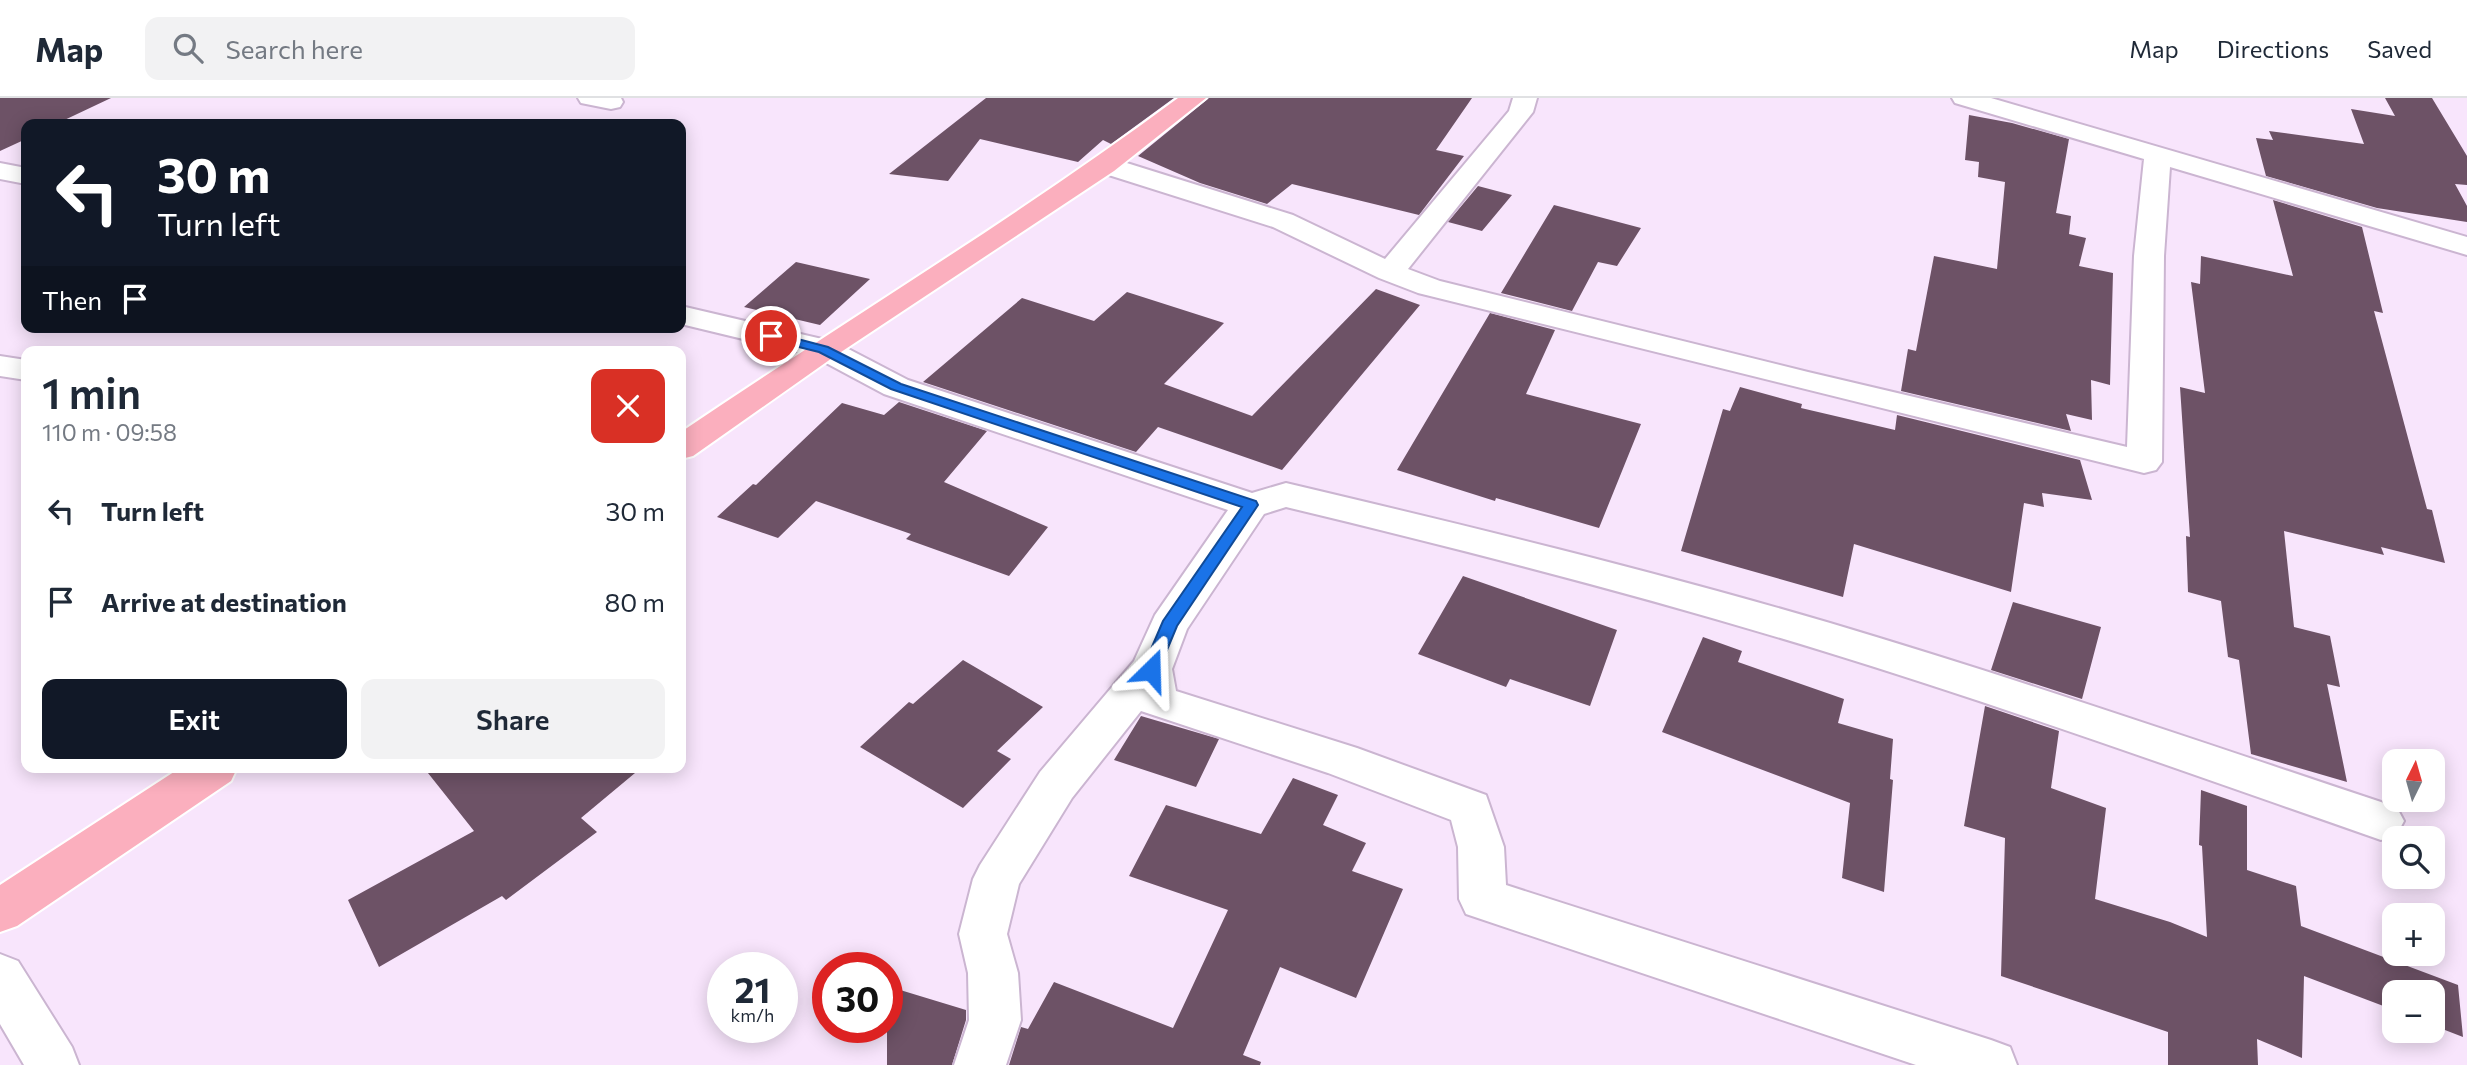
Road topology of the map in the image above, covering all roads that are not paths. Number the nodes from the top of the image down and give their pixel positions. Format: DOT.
graph roads {
  1 [pos="1195,98"];
  2 [pos="1525,98"];
  3 [pos="1964,98"];
  4 [pos="2158,153"];
  5 [pos="1105,165"];
  6 [pos="0,171"];
  7 [pos="21,175"];
  8 [pos="2467,246"];
  9 [pos="1389,272"];
  10 [pos="686,315"];
  11 [pos="824,349"];
  12 [pos="0,366"];
  13 [pos="21,369"];
  14 [pos="686,445"];
  15 [pos="1251,505"];
  16 [pos="1151,670"];
  17 [pos="207,773"];
  18 [pos="2381,821"];
  19 [pos="0,911"];
  20 [pos="0,977"];
  21 [pos="53,1065"];
  22 [pos="981,1065"];
  23 [pos="1991,1065"];
  1 -- 5 [label="main road"];
  2 -- 9 [label="street"];
  3 -- 4 [label="street"];
  4 -- 8 [label="street"];
  4 -- 9 [label="street"];
  5 -- 9 [label="street"];
  5 -- 11 [label="main road"];
  6 -- 7 [label="street"];
  10 -- 11 [label="street"];
  11 -- 14 [label="main road"];
  11 -- 15 [label="street"];
  12 -- 13 [label="street"];
  15 -- 16 [label="street"];
  15 -- 18 [label="street"];
  16 -- 22 [label="street"];
  16 -- 23 [label="street"];
  17 -- 19 [label="main road"];
  20 -- 21 [label="street"];
}
